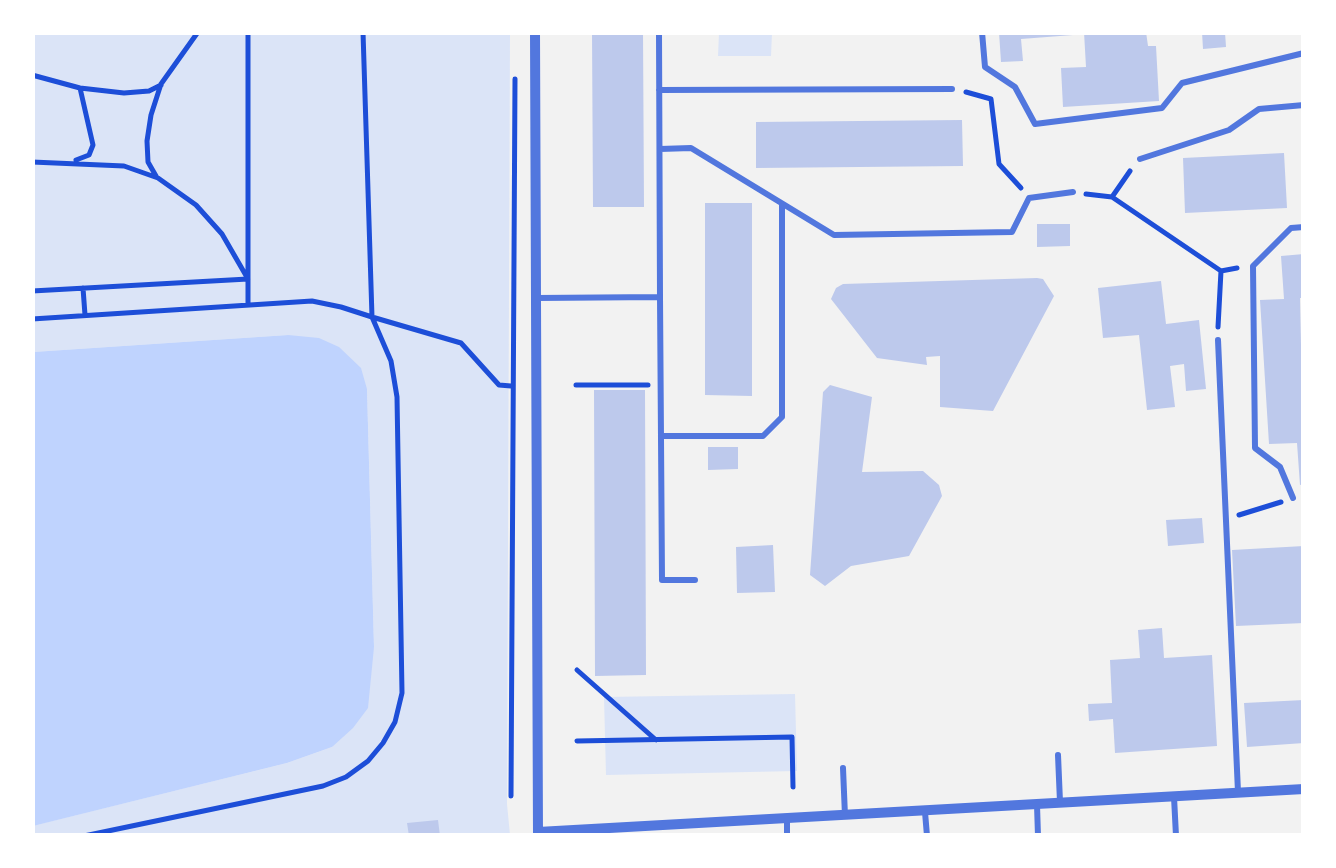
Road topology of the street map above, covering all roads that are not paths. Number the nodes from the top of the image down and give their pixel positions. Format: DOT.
graph roads {
  1 [pos="535,32"];
  2 [pos="659,32"];
  3 [pos="982,32"];
  4 [pos="1304,53"];
  5 [pos="952,88"];
  6 [pos="659,90"];
  7 [pos="1304,105"];
  8 [pos="660,149"];
  9 [pos="1140,158"];
  10 [pos="1073,192"];
  11 [pos="782,204"];
  12 [pos="1304,227"];
  13 [pos="660,297"];
  14 [pos="537,298"];
  15 [pos="1218,340"];
  16 [pos="661,436"];
  17 [pos="1293,498"];
  18 [pos="694,580"];
  19 [pos="1058,755"];
  20 [pos="842,768"];
  21 [pos="1304,789"];
  22 [pos="1238,792"];
  23 [pos="1174,796"];
  24 [pos="1060,802"];
  25 [pos="1036,804"];
  26 [pos="925,812"];
  27 [pos="845,816"];
  28 [pos="787,819"];
  29 [pos="536,834"];
  30 [pos="787,836"];
  31 [pos="928,836"];
  32 [pos="1038,836"];
  33 [pos="1176,836"];
  1 -- 14 [label="street"];
  2 -- 6 [label="lane"];
  3 -- 4 [label="lane"];
  5 -- 6 [label="lane"];
  6 -- 8 [label="lane"];
  7 -- 9 [label="lane"];
  8 -- 11 [label="lane"];
  8 -- 13 [label="lane"];
  10 -- 11 [label="lane"];
  11 -- 16 [label="lane"];
  12 -- 17 [label="lane"];
  13 -- 14 [label="lane"];
  13 -- 16 [label="lane"];
  14 -- 29 [label="street"];
  15 -- 22 [label="lane"];
  16 -- 18 [label="lane"];
  19 -- 24 [label="lane"];
  20 -- 27 [label="lane"];
  21 -- 22 [label="street"];
  22 -- 23 [label="street"];
  23 -- 24 [label="street"];
  23 -- 33 [label="lane"];
  24 -- 25 [label="street"];
  25 -- 26 [label="street"];
  25 -- 32 [label="lane"];
  26 -- 27 [label="street"];
  26 -- 31 [label="lane"];
  27 -- 28 [label="street"];
  28 -- 29 [label="street"];
  28 -- 30 [label="lane"];
}
